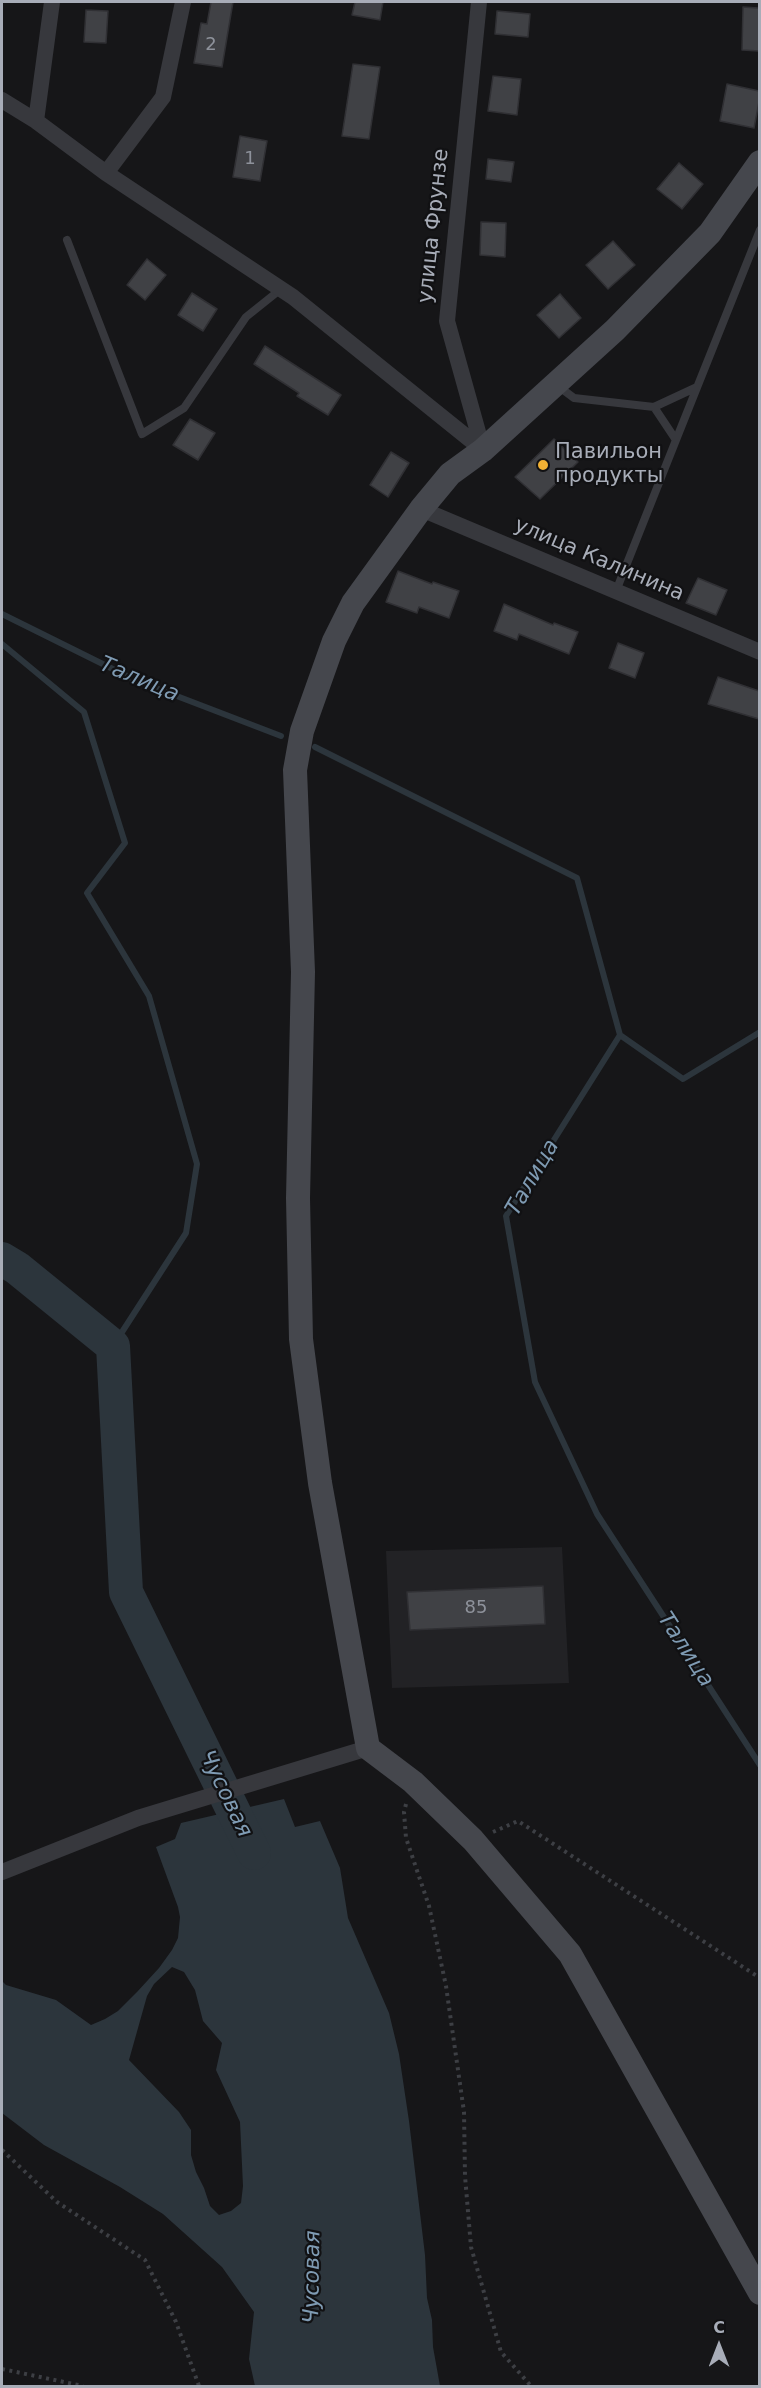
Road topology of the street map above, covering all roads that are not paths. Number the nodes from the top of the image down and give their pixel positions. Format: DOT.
graph roads {
  1 [pos="52,2"];
  2 [pos="183,2"];
  3 [pos="478,2"];
  4 [pos="2,100"];
  5 [pos="36,121"];
  6 [pos="759,162"];
  7 [pos="106,173"];
  8 [pos="759,230"];
  9 [pos="67,240"];
  10 [pos="282,289"];
  11 [pos="556,384"];
  12 [pos="697,387"];
  13 [pos="654,407"];
  14 [pos="676,440"];
  15 [pos="483,450"];
  16 [pos="421,509"];
  17 [pos="616,591"];
  18 [pos="759,652"];
  19 [pos="368,1748"];
  20 [pos="2,1872"];
  21 [pos="759,2294"];
  1 -- 5 [label="street"];
  2 -- 7 [label="street"];
  3 -- 15 [label="street, улица Фрунзе"];
  4 -- 5 [label="street"];
  5 -- 7 [label="street"];
  6 -- 11 [label="street"];
  7 -- 10 [label="street"];
  8 -- 12 [label="lane"];
  9 -- 10 [label="lane"];
  10 -- 15 [label="street"];
  11 -- 13 [label="lane"];
  11 -- 15 [label="street"];
  12 -- 13 [label="lane"];
  12 -- 14 [label="lane"];
  13 -- 14 [label="lane"];
  14 -- 17 [label="lane"];
  15 -- 16 [label="street"];
  16 -- 17 [label="street, улица Калинина"];
  16 -- 19 [label="street"];
  17 -- 18 [label="street, улица Калинина"];
  19 -- 20 [label="street"];
  19 -- 21 [label="street"];
}
